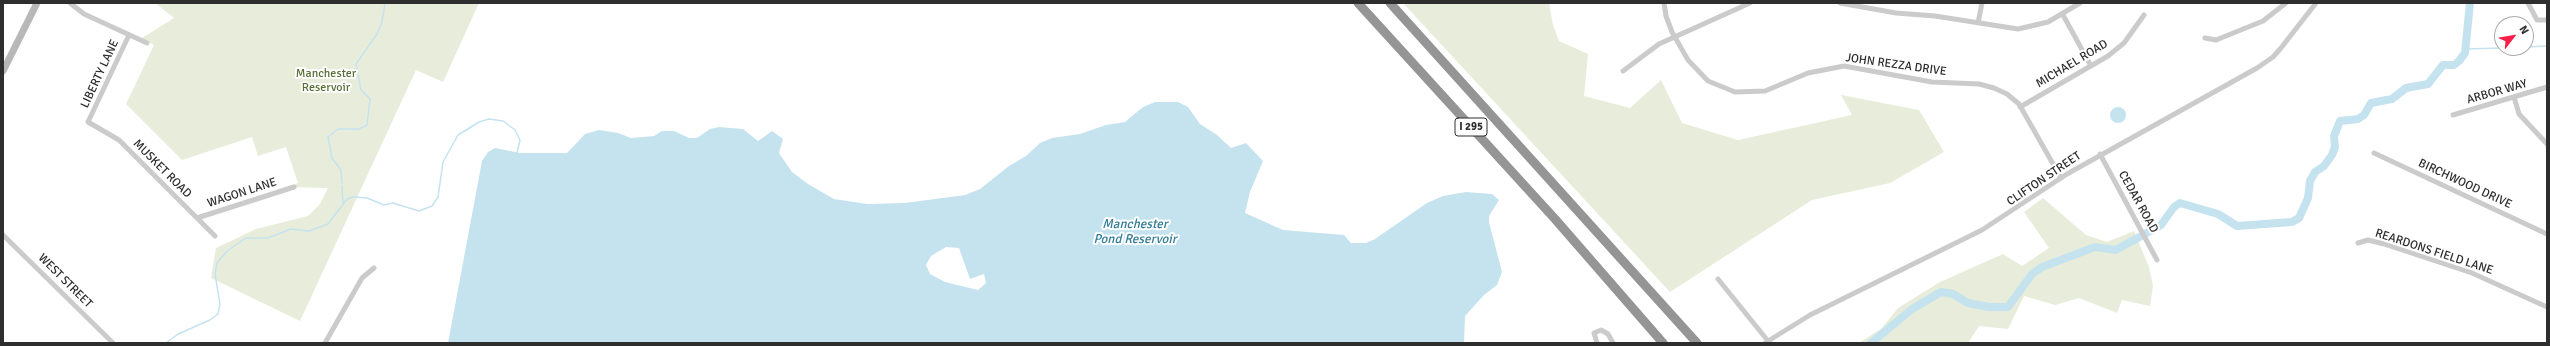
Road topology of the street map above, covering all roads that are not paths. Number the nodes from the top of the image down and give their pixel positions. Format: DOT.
graph roads {
  1 [pos="38,3"];
  2 [pos="70,3"];
  3 [pos="1358,3"];
  4 [pos="1390,3"];
  5 [pos="1664,3"];
  6 [pos="1750,3"];
  7 [pos="1840,3"];
  8 [pos="1982,3"];
  9 [pos="2080,3"];
  10 [pos="2286,3"];
  11 [pos="2528,3"];
  12 [pos="2313,4"];
  13 [pos="2063,15"];
  14 [pos="2144,15"];
  15 [pos="2547,20"];
  16 [pos="1978,23"];
  17 [pos="129,35"];
  18 [pos="1675,38"];
  19 [pos="2205,38"];
  20 [pos="147,43"];
  21 [pos="2091,66"];
  22 [pos="3,71"];
  23 [pos="1623,71"];
  24 [pos="2547,87"];
  25 [pos="2514,97"];
  26 [pos="2020,107"];
  27 [pos="2453,115"];
  28 [pos="88,122"];
  29 [pos="2547,144"];
  30 [pos="2374,153"];
  31 [pos="2100,154"];
  32 [pos="2061,178"];
  33 [pos="294,187"];
  34 [pos="197,218"];
  35 [pos="1554,219"];
  36 [pos="3,234"];
  37 [pos="2547,234"];
  38 [pos="215,236"];
  39 [pos="2358,243"];
  40 [pos="2157,260"];
  41 [pos="374,268"];
  42 [pos="1718,280"];
  43 [pos="2547,307"];
  44 [pos="1766,342"];
  45 [pos="113,343"];
  46 [pos="325,343"];
  47 [pos="1597,343"];
  48 [pos="1613,343"];
  49 [pos="1662,343"];
  50 [pos="1668,343"];
  51 [pos="1697,343"];
  1 -- 22 [label="street"];
  2 -- 17 [label="street"];
  3 -- 35 [label="highway, I 295"];
  4 -- 51 [label="highway, I 295"];
  5 -- 18 [label="street, JOHN REZZA DRIVE"];
  6 -- 18 [label="street"];
  7 -- 16 [label="street"];
  8 -- 16 [label="street"];
  9 -- 13 [label="street"];
  10 -- 19 [label="street"];
  11 -- 15 [label="street"];
  12 -- 31 [label="street, CLIFTON STREET"];
  13 -- 16 [label="street"];
  13 -- 21 [label="street"];
  14 -- 21 [label="street, MICHAEL ROAD"];
  17 -- 20 [label="street"];
  17 -- 28 [label="street, LIBERTY LANE"];
  18 -- 23 [label="street"];
  18 -- 26 [label="street, JOHN REZZA DRIVE"];
  21 -- 26 [label="street, MICHAEL ROAD"];
  24 -- 25 [label="street, ARBOR WAY"];
  25 -- 27 [label="street, ARBOR WAY"];
  25 -- 29 [label="street"];
  26 -- 32 [label="street, JOHN REZZA DRIVE"];
  28 -- 34 [label="street, MUSKET ROAD"];
  30 -- 37 [label="street, BIRCHWOOD DRIVE"];
  31 -- 32 [label="street, CLIFTON STREET"];
  31 -- 40 [label="street, CEDAR ROAD"];
  32 -- 44 [label="street, CLIFTON STREET"];
  33 -- 34 [label="street, WAGON LANE"];
  34 -- 38 [label="street, MUSKET ROAD"];
  35 -- 49 [label="highway"];
  35 -- 50 [label="highway"];
  36 -- 45 [label="street, WEST STREET"];
  39 -- 43 [label="street, REARDONS FIELD LANE"];
  41 -- 46 [label="street"];
  42 -- 44 [label="street"];
  47 -- 48 [label="street"];
}
